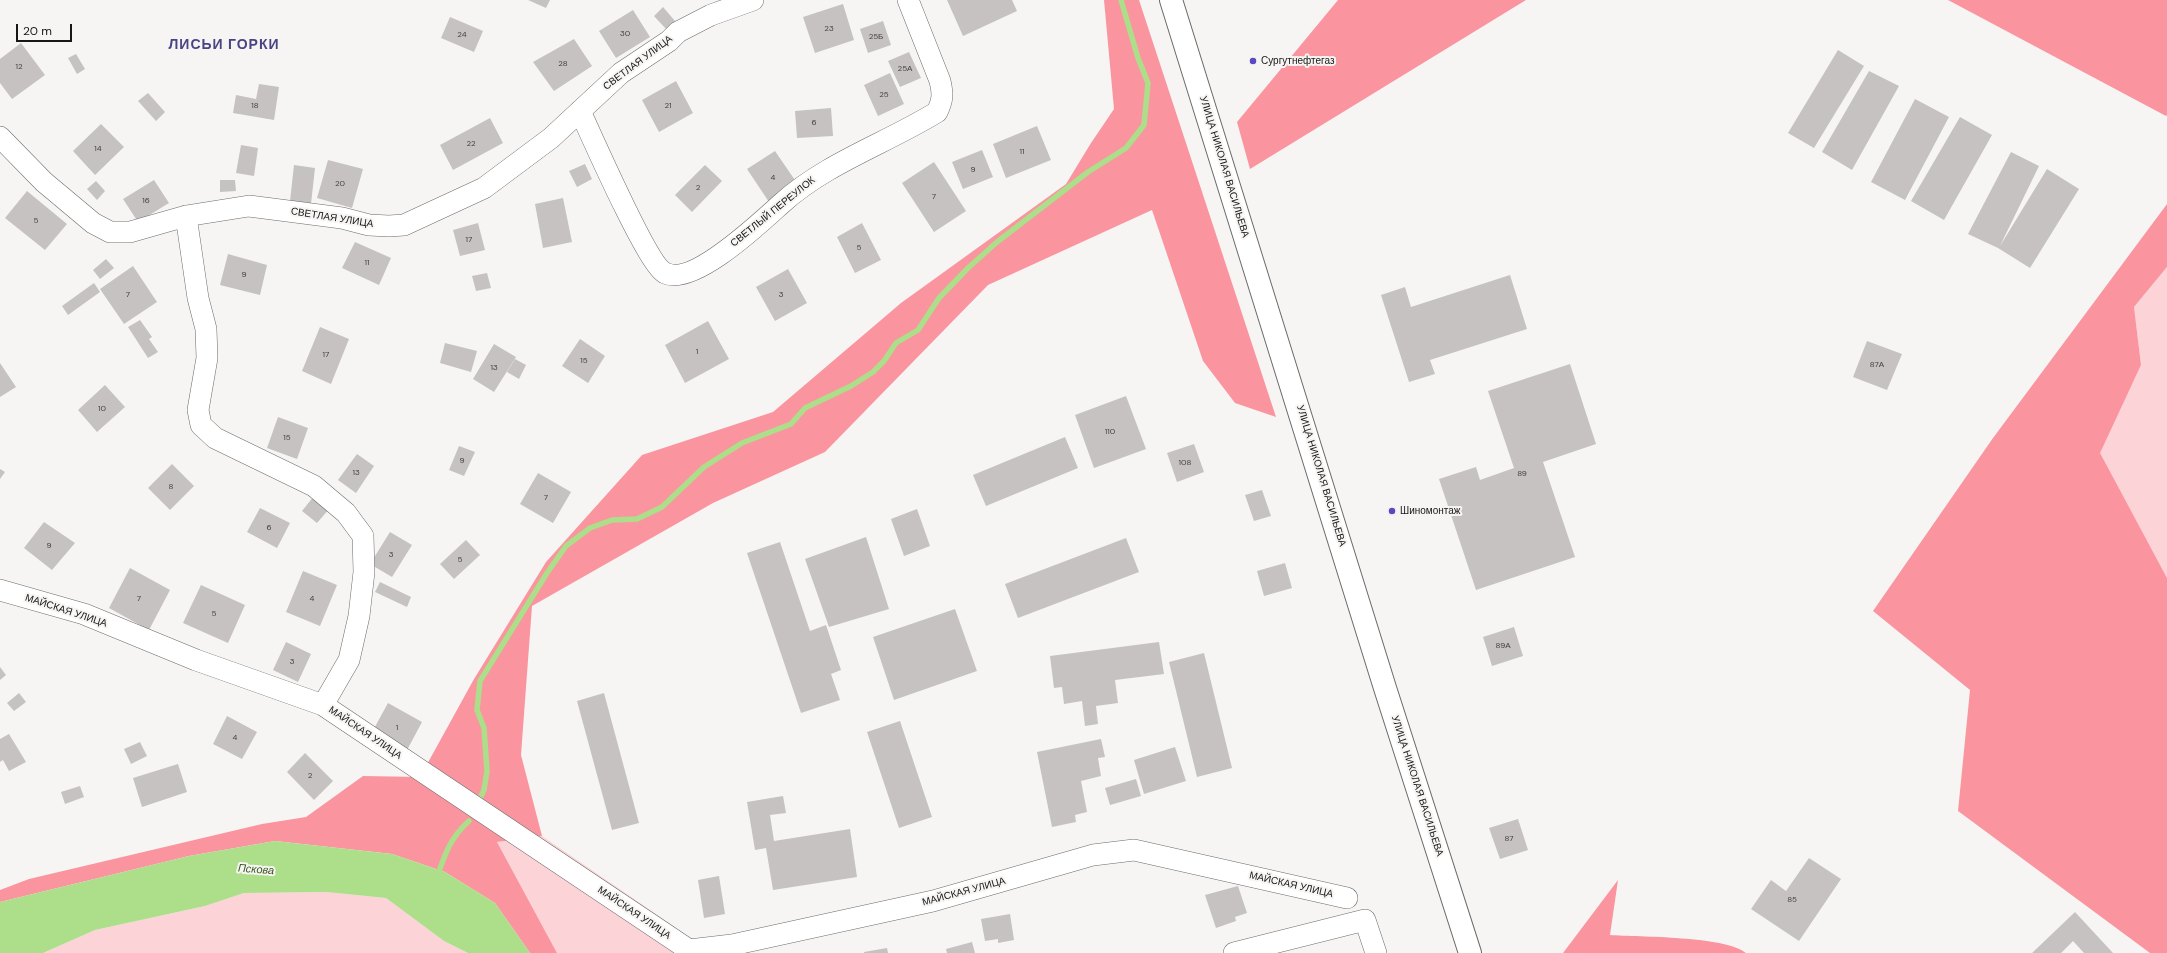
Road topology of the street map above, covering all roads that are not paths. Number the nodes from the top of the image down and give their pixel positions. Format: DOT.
graph roads {
  1 [pos="753,0"];
  2 [pos="908,0"];
  3 [pos="1171,0"];
  4 [pos="580,111"];
  5 [pos="0,136"];
  6 [pos="186,216"];
  7 [pos="0,590"];
  8 [pos="323,705"];
  9 [pos="1347,898"];
  10 [pos="690,952"];
  11 [pos="1234,953"];
  12 [pos="1376,953"];
  13 [pos="1470,953"];
  1 -- 4 [label="street, СВЕТЛАЯ УЛИЦА"];
  2 -- 4 [label="street, СВЕТЛЫЙ ПЕРЕУЛОК"];
  3 -- 13 [label="main road, УЛИЦА НИКОЛАЯ ВАСИЛЬЕВА"];
  4 -- 6 [label="street, СВЕТЛАЯ УЛИЦА"];
  5 -- 6 [label="street, СВЕТЛАЯ УЛИЦА"];
  6 -- 8 [label="street"];
  7 -- 8 [label="street, МАЙСКАЯ УЛИЦА"];
  8 -- 10 [label="street, МАЙСКАЯ УЛИЦА"];
  9 -- 10 [label="street, МАЙСКАЯ УЛИЦА"];
  11 -- 12 [label="street"];
}
